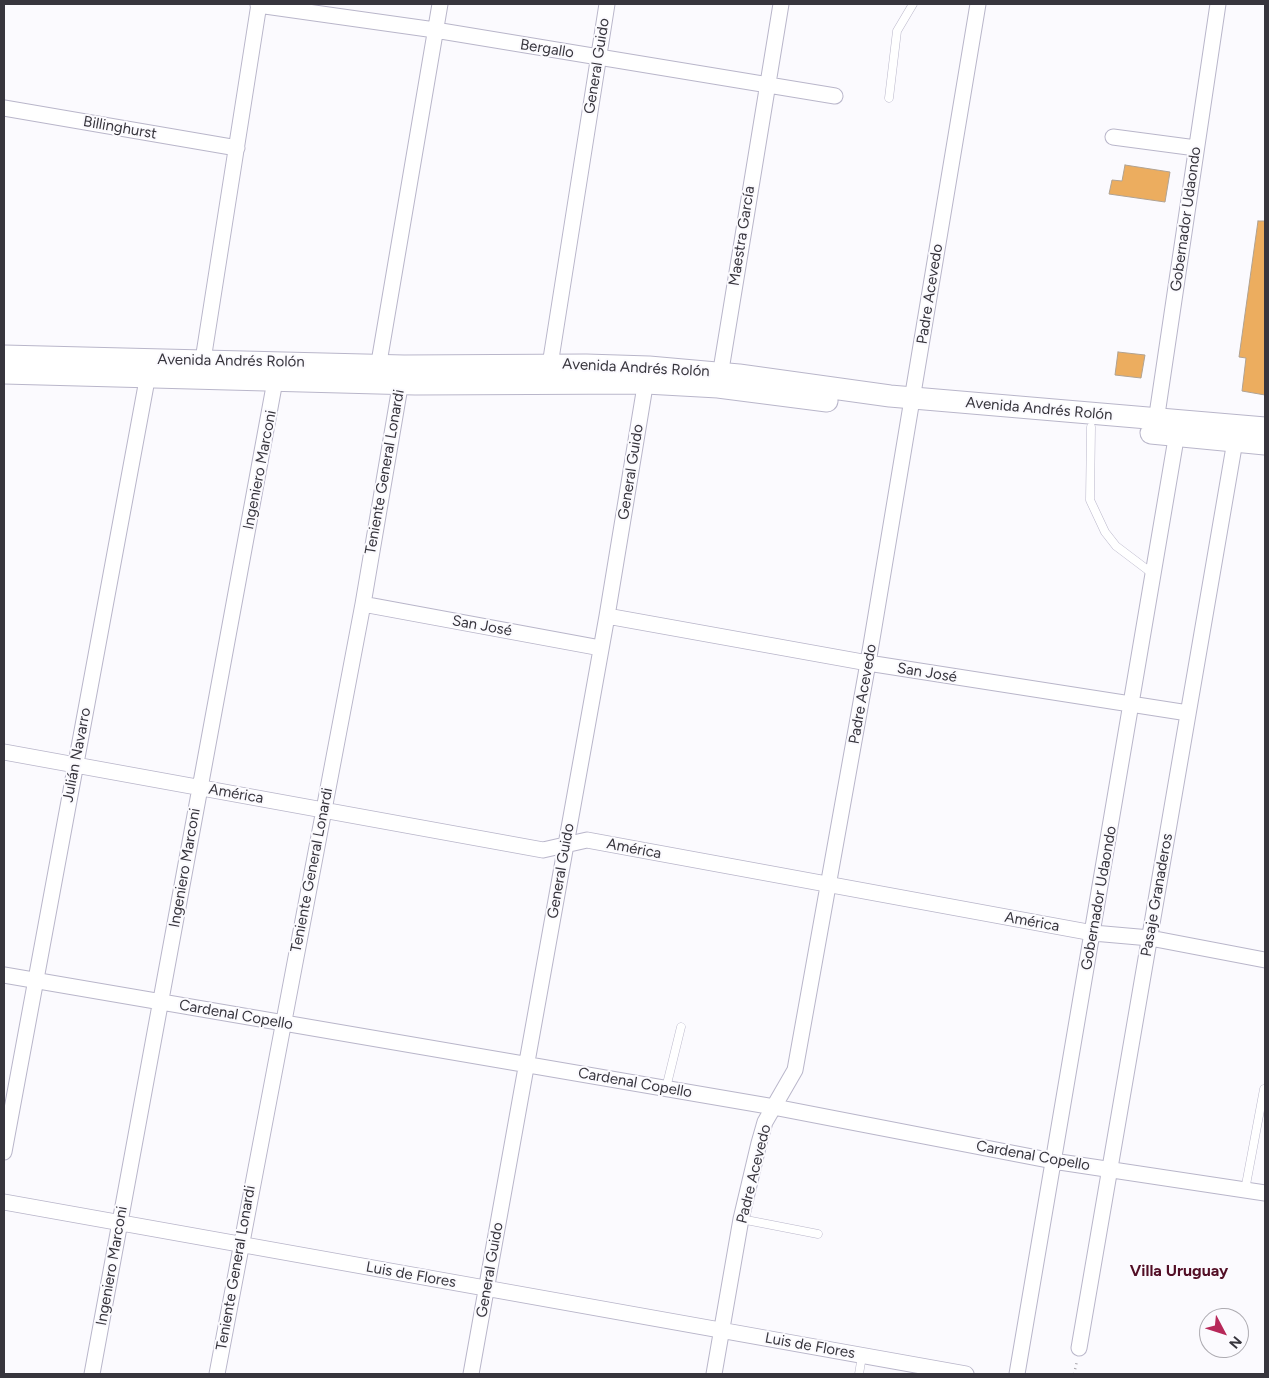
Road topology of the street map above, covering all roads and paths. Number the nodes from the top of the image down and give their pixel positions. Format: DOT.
graph roads {
  1 [pos="258,4"];
  2 [pos="440,4"];
  3 [pos="607,4"];
  4 [pos="781,4"];
  5 [pos="913,4"];
  6 [pos="978,4"];
  7 [pos="1218,4"];
  8 [pos="435,30"];
  9 [pos="598,57"];
  10 [pos="768,84"];
  11 [pos="835,96"];
  12 [pos="889,98"];
  13 [pos="4,108"];
  14 [pos="1113,137"];
  15 [pos="237,148"];
  16 [pos="1196,148"];
  17 [pos="4,356"];
  18 [pos="203,360"];
  19 [pos="550,365"];
  20 [pos="149,368"];
  21 [pos="277,370"];
  22 [pos="4,373"];
  23 [pos="377,373"];
  24 [pos="402,375"];
  25 [pos="647,375"];
  26 [pos="719,380"];
  27 [pos="912,403"];
  28 [pos="1091,427"];
  29 [pos="1155,427"];
  30 [pos="1178,428"];
  31 [pos="1265,428"];
  32 [pos="1235,442"];
  33 [pos="1265,444"];
  34 [pos="1153,574"];
  35 [pos="363,604"];
  36 [pos="607,616"];
  37 [pos="601,648"];
  38 [pos="868,663"];
  39 [pos="1132,705"];
  40 [pos="1188,713"];
  41 [pos="4,752"];
  42 [pos="76,765"];
  43 [pos="200,788"];
  44 [pos="324,810"];
  45 [pos="566,843"];
  46 [pos="829,885"];
  47 [pos="1093,933"];
  48 [pos="1150,938"];
  49 [pos="1265,960"];
  50 [pos="4,975"];
  51 [pos="35,980"];
  52 [pos="160,1002"];
  53 [pos="282,1023"];
  54 [pos="681,1026"];
  55 [pos="526,1065"];
  56 [pos="666,1088"];
  57 [pos="1264,1089"];
  58 [pos="774,1107"];
  59 [pos="4,1152"];
  60 [pos="1053,1161"];
  61 [pos="1110,1170"];
  62 [pos="1245,1190"];
  63 [pos="1265,1193"];
  64 [pos="4,1202"];
  65 [pos="741,1219"];
  66 [pos="120,1223"];
  67 [pos="818,1234"];
  68 [pos="240,1244"];
  69 [pos="486,1288"];
  70 [pos="722,1330"];
  71 [pos="1079,1348"];
  72 [pos="862,1356"];
  73 [pos="92,1374"];
  74 [pos="217,1374"];
  75 [pos="471,1374"];
  76 [pos="714,1374"];
  77 [pos="859,1374"];
  78 [pos="966,1374"];
  79 [pos="1017,1374"];
  1 -- 8 [label="street, Bergallo"];
  1 -- 15 [label="street"];
  2 -- 8 [label="street"];
  3 -- 9 [label="street, General Guido"];
  4 -- 10 [label="street, Maestra García"];
  5 -- 12 [label="lane"];
  6 -- 27 [label="street, Padre Acevedo"];
  7 -- 16 [label="street, Gobernador Udaondo"];
  8 -- 9 [label="street, Bergallo"];
  8 -- 23 [label="street"];
  9 -- 10 [label="street, Bergallo"];
  9 -- 19 [label="street, General Guido"];
  10 -- 11 [label="street, Bergallo"];
  10 -- 26 [label="street, Maestra García"];
  13 -- 15 [label="street, Billinghurst"];
  14 -- 16 [label="street"];
  15 -- 18 [label="street"];
  16 -- 29 [label="street, Gobernador Udaondo"];
  17 -- 20 [label="main road, Avenida Andrés Rolón"];
  18 -- 20 [label="main road, Avenida Andrés Rolón"];
  18 -- 21 [label="main road, Avenida Andrés Rolón"];
  19 -- 24 [label="main road, Avenida Andrés Rolón"];
  19 -- 25 [label="main road, Avenida Andrés Rolón"];
  20 -- 21 [label="main road, Avenida Andrés Rolón"];
  20 -- 22 [label="main road, Avenida Andrés Rolón"];
  20 -- 42 [label="street, Julián Navarro"];
  21 -- 23 [label="main road, Avenida Andrés Rolón"];
  21 -- 43 [label="street, Ingeniero Marconi"];
  23 -- 24 [label="main road, Avenida Andrés Rolón"];
  24 -- 25 [label="main road, Avenida Andrés Rolón"];
  24 -- 35 [label="street, Teniente General Lonardi"];
  25 -- 26 [label="main road, Avenida Andrés Rolón"];
  25 -- 36 [label="street, General Guido"];
  26 -- 27 [label="main road, Avenida Andrés Rolón"];
  27 -- 28 [label="main road, Avenida Andrés Rolón"];
  27 -- 29 [label="main road, Avenida Andrés Rolón"];
  27 -- 38 [label="street, Padre Acevedo"];
  28 -- 29 [label="main road, Avenida Andrés Rolón"];
  28 -- 34 [label="lane"];
  29 -- 30 [label="main road, Avenida Andrés Rolón"];
  30 -- 31 [label="main road, Avenida Andrés Rolón"];
  30 -- 32 [label="main road, Avenida Andrés Rolón"];
  30 -- 34 [label="street, Gobernador Udaondo"];
  32 -- 33 [label="main road, Avenida Andrés Rolón"];
  32 -- 40 [label="street, Pasaje Granaderos"];
  34 -- 39 [label="street, Gobernador Udaondo"];
  35 -- 37 [label="street, San José"];
  35 -- 44 [label="street, Teniente General Lonardi"];
  36 -- 37 [label="street, General Guido"];
  36 -- 38 [label="street, San José"];
  37 -- 45 [label="street, General Guido"];
  38 -- 39 [label="street, San José"];
  38 -- 46 [label="street, Padre Acevedo"];
  39 -- 40 [label="street, San José"];
  39 -- 47 [label="street, Gobernador Udaondo"];
  40 -- 48 [label="street, Pasaje Granaderos"];
  41 -- 42 [label="street, América"];
  42 -- 43 [label="street, América"];
  42 -- 51 [label="street, Julián Navarro"];
  43 -- 44 [label="street, América"];
  43 -- 52 [label="street, Ingeniero Marconi"];
  44 -- 45 [label="street, América"];
  44 -- 53 [label="street, Teniente General Lonardi"];
  45 -- 46 [label="street, América"];
  45 -- 55 [label="street, General Guido"];
  46 -- 47 [label="street, América"];
  46 -- 58 [label="street, Padre Acevedo"];
  47 -- 48 [label="street, América"];
  47 -- 60 [label="street, Gobernador Udaondo"];
  48 -- 49 [label="street, América"];
  48 -- 61 [label="street, Pasaje Granaderos"];
  50 -- 51 [label="street, Cardenal Copello"];
  51 -- 52 [label="street, Cardenal Copello"];
  51 -- 59 [label="street, Julián Navarro"];
  52 -- 53 [label="street, Cardenal Copello"];
  52 -- 66 [label="street, Ingeniero Marconi"];
  53 -- 55 [label="street, Cardenal Copello"];
  53 -- 68 [label="street, Teniente General Lonardi"];
  54 -- 56 [label="lane"];
  55 -- 56 [label="street, Cardenal Copello"];
  55 -- 69 [label="street, General Guido"];
  56 -- 58 [label="street, Cardenal Copello"];
  57 -- 62 [label="lane"];
  58 -- 60 [label="street, Cardenal Copello"];
  58 -- 65 [label="street, Padre Acevedo"];
  60 -- 61 [label="street, Cardenal Copello"];
  60 -- 79 [label="street, Gobernador Udaondo"];
  61 -- 62 [label="street, Cardenal Copello"];
  61 -- 71 [label="street, Pasaje Granaderos"];
  62 -- 63 [label="street, Cardenal Copello"];
  64 -- 66 [label="street, Luis de Flores"];
  65 -- 67 [label="lane"];
  65 -- 70 [label="street, Padre Acevedo"];
  66 -- 68 [label="street, Luis de Flores"];
  66 -- 73 [label="street, Ingeniero Marconi"];
  68 -- 69 [label="street, Luis de Flores"];
  68 -- 74 [label="street, Teniente General Lonardi"];
  69 -- 70 [label="street, Luis de Flores"];
  69 -- 75 [label="street, General Guido"];
  70 -- 72 [label="street, Luis de Flores"];
  70 -- 76 [label="street, Padre Acevedo"];
  72 -- 77 [label="lane"];
  72 -- 78 [label="street, Luis de Flores"];
}
